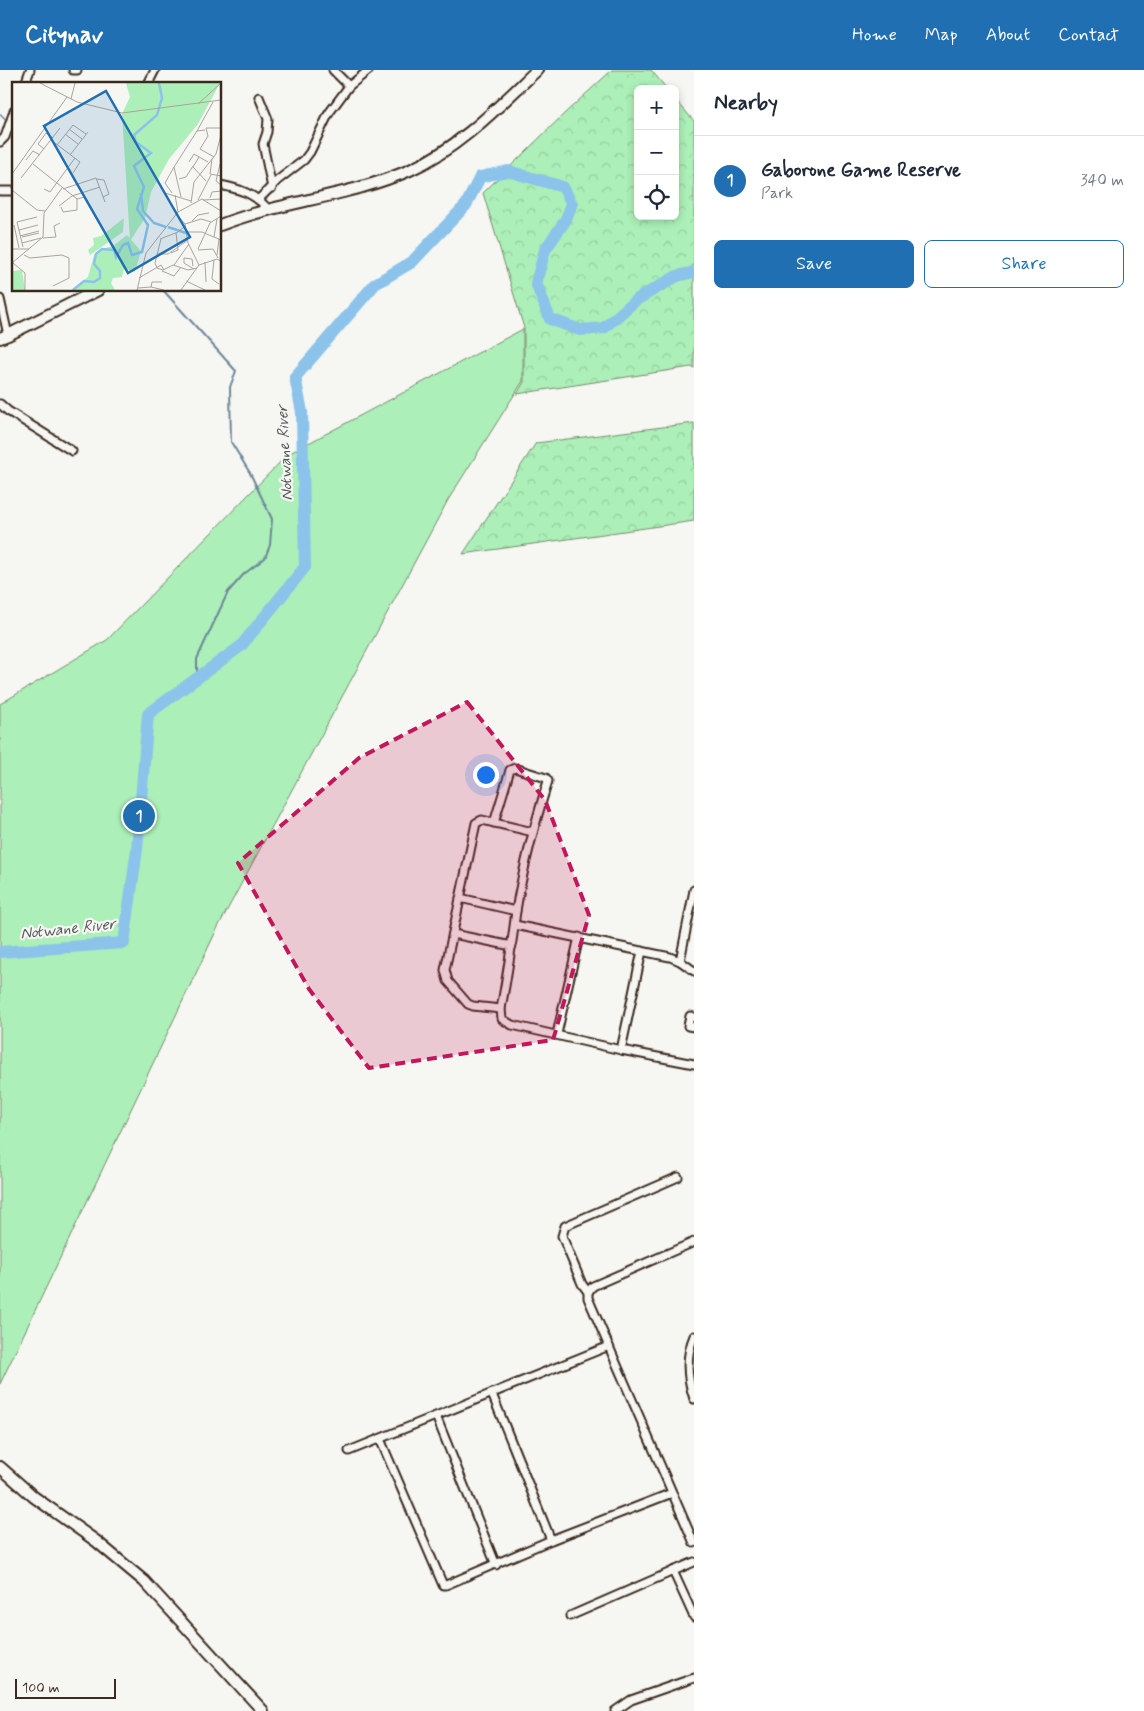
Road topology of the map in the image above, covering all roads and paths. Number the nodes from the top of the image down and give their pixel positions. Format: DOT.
graph roads {
  1 [pos="30,70"];
  2 [pos="154,70"];
  3 [pos="333,70"];
  4 [pos="369,70"];
  5 [pos="537,70"];
  6 [pos="26,82"];
  7 [pos="149,82"];
  8 [pos="348,86"];
  9 [pos="259,97"];
  10 [pos="12,114"];
  11 [pos="3,126"];
  12 [pos="0,142"];
  13 [pos="221,185"];
  14 [pos="272,188"];
  15 [pos="259,199"];
  16 [pos="268,210"];
  17 [pos="221,225"];
  18 [pos="96,291"];
  19 [pos="0,299"];
  20 [pos="4,337"];
  21 [pos="0,404"];
  22 [pos="72,451"];
  23 [pos="494,823"];
  24 [pos="533,832"];
  25 [pos="694,890"];
  26 [pos="460,898"];
  27 [pos="516,911"];
  28 [pos="691,918"];
  29 [pos="515,925"];
  30 [pos="452,934"];
  31 [pos="579,937"];
  32 [pos="512,946"];
  33 [pos="642,951"];
  34 [pos="680,961"];
  35 [pos="694,971"];
  36 [pos="501,1009"];
  37 [pos="694,1016"];
  38 [pos="694,1027"];
  39 [pos="557,1034"];
  40 [pos="621,1050"];
  41 [pos="694,1064"];
  42 [pos="678,1177"];
  43 [pos="694,1242"];
  44 [pos="588,1292"];
  45 [pos="694,1336"];
  46 [pos="609,1346"];
  47 [pos="492,1394"];
  48 [pos="694,1399"];
  49 [pos="436,1416"];
  50 [pos="380,1439"];
  51 [pos="350,1451"];
  52 [pos="0,1467"];
  53 [pos="672,1493"];
  54 [pos="551,1540"];
  55 [pos="694,1543"];
  56 [pos="694,1562"];
  57 [pos="496,1565"];
  58 [pos="673,1571"];
  59 [pos="570,1616"];
  60 [pos="694,1617"];
  61 [pos="694,1678"];
  62 [pos="262,1711"];
  63 [pos="615,1711"];
  1 -- 6 [label="street"];
  2 -- 7 [label="street"];
  3 -- 8 [label="street"];
  4 -- 8 [label="street"];
  5 -- 16 [label="street"];
  8 -- 14 [label="street"];
  9 -- 14 [label="street"];
  10 -- 11 [label="street"];
  11 -- 12 [label="street"];
  13 -- 15 [label="street"];
  14 -- 15 [label="street"];
  15 -- 16 [label="street"];
  16 -- 17 [label="street"];
  18 -- 20 [label="street"];
  19 -- 20 [label="street"];
  21 -- 22 [label="street"];
  23 -- 24 [label="street"];
  23 -- 24 [label="street"];
  23 -- 26 [label="street"];
  24 -- 27 [label="street"];
  25 -- 28 [label="street"];
  26 -- 27 [label="street"];
  26 -- 30 [label="street"];
  27 -- 29 [label="street"];
  28 -- 34 [label="street"];
  29 -- 31 [label="street"];
  29 -- 32 [label="street"];
  30 -- 32 [label="street"];
  30 -- 36 [label="street"];
  31 -- 33 [label="street"];
  31 -- 39 [label="street"];
  32 -- 36 [label="street"];
  33 -- 34 [label="street"];
  33 -- 40 [label="street"];
  34 -- 35 [label="street"];
  36 -- 39 [label="street"];
  37 -- 38 [label="street"];
  39 -- 40 [label="street"];
  40 -- 41 [label="street"];
  42 -- 44 [label="street"];
  43 -- 44 [label="street"];
  44 -- 46 [label="street"];
  45 -- 48 [label="street"];
  46 -- 47 [label="street"];
  46 -- 53 [label="street"];
  47 -- 49 [label="street"];
  47 -- 54 [label="street"];
  49 -- 50 [label="street"];
  49 -- 57 [label="street"];
  50 -- 51 [label="street"];
  50 -- 57 [label="street"];
  52 -- 62 [label="street"];
  53 -- 54 [label="street"];
  53 -- 55 [label="street"];
  54 -- 57 [label="street"];
  56 -- 58 [label="street"];
  58 -- 59 [label="street"];
  58 -- 60 [label="street"];
  61 -- 63 [label="street"];
}
